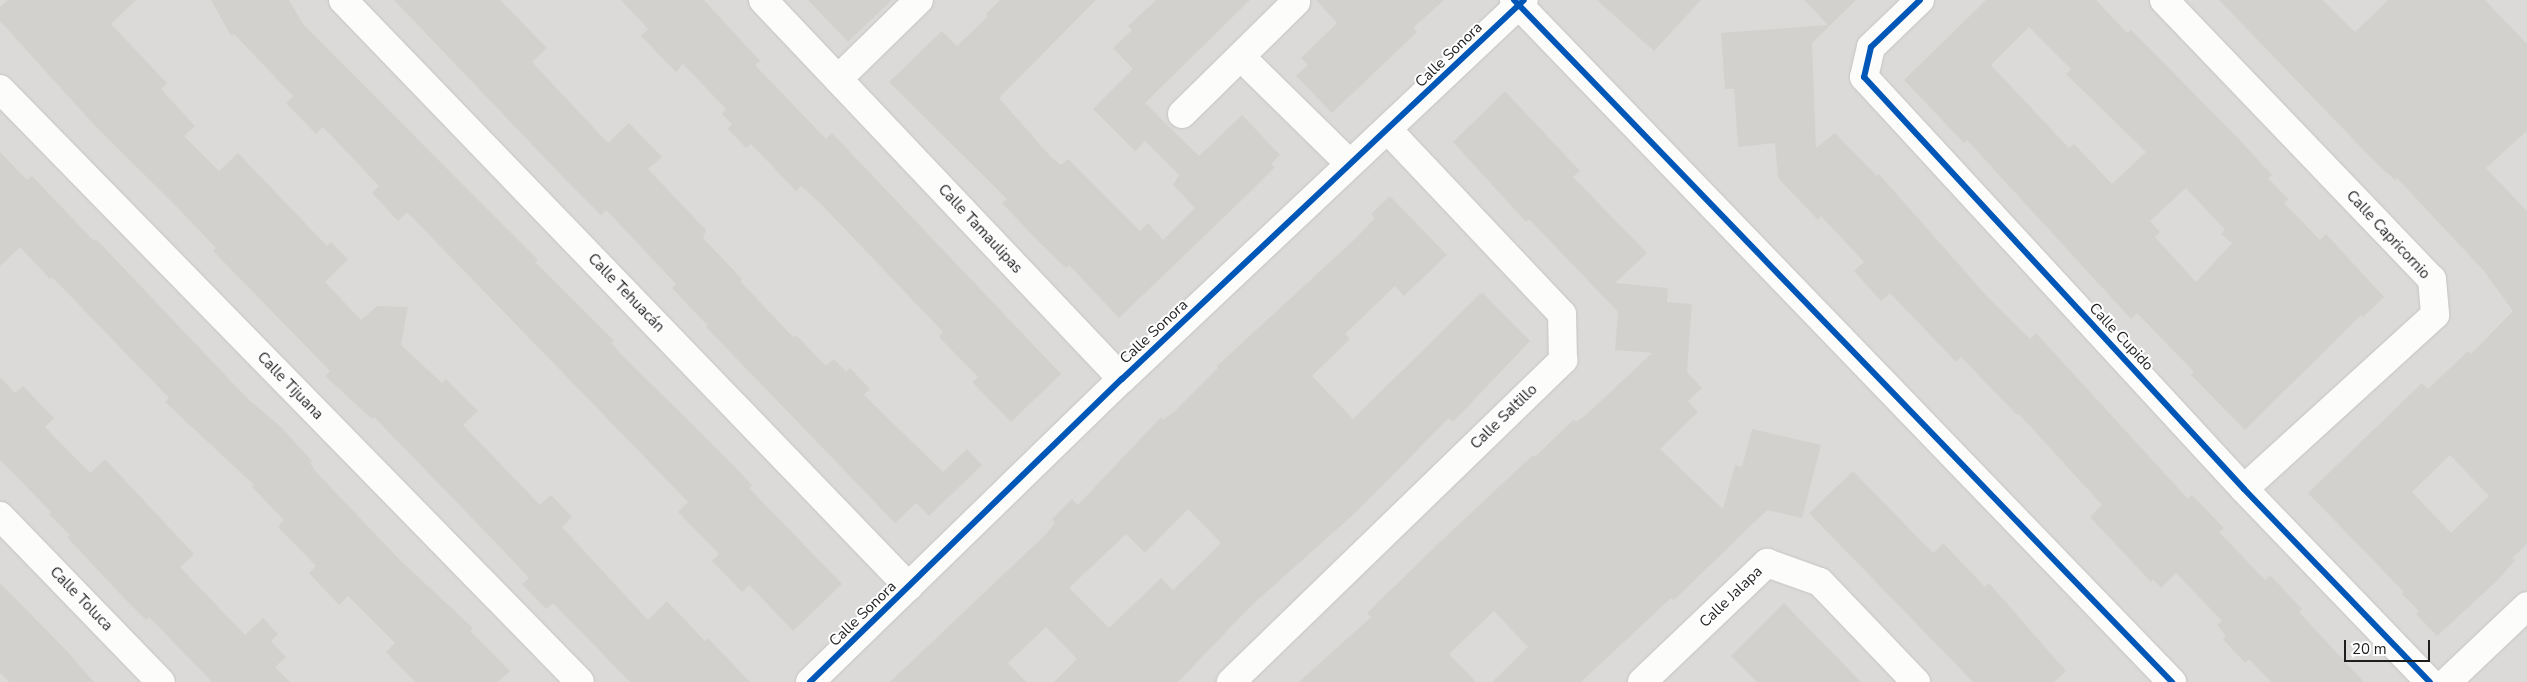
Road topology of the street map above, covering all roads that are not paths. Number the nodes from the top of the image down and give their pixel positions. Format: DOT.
graph roads {
  1 [pos="343,0"];
  2 [pos="763,0"];
  3 [pos="919,0"];
  4 [pos="1920,0"];
  5 [pos="2164,0"];
  6 [pos="1519,1"];
  7 [pos="1296,2"];
  8 [pos="1242,58"];
  9 [pos="838,79"];
  10 [pos="0,90"];
  11 [pos="1182,114"];
  12 [pos="1388,130"];
  13 [pos="1350,164"];
  14 [pos="1122,379"];
  15 [pos="2244,489"];
  16 [pos="0,516"];
  17 [pos="909,587"];
  18 [pos="2527,606"];
  19 [pos="161,682"];
  20 [pos="580,682"];
  21 [pos="810,682"];
  22 [pos="1231,682"];
  23 [pos="1642,682"];
  24 [pos="1916,682"];
  25 [pos="2172,682"];
  26 [pos="2430,682"];
  27 [pos="2448,682"];
  1 -- 17 [label="street, Calle Tehuacán"];
  2 -- 9 [label="street, Calle Tamaulipas"];
  3 -- 9 [label="street"];
  4 -- 15 [label="street, Calle Cupido"];
  5 -- 15 [label="street, Calle Capricornio"];
  6 -- 12 [label="street, Calle Sonora"];
  6 -- 25 [label="street"];
  7 -- 8 [label="street"];
  8 -- 11 [label="street"];
  8 -- 13 [label="street"];
  9 -- 14 [label="street, Calle Tamaulipas"];
  10 -- 20 [label="street, Calle Tijuana"];
  12 -- 13 [label="street, Calle Sonora"];
  12 -- 22 [label="street, Calle Saltillo"];
  13 -- 14 [label="street, Calle Sonora"];
  14 -- 17 [label="street, Calle Sonora"];
  15 -- 26 [label="street, Calle Cupido"];
  16 -- 19 [label="street, Calle Toluca"];
  17 -- 21 [label="street, Calle Sonora"];
  18 -- 27 [label="street"];
  23 -- 24 [label="street, Calle Jalapa"];
}
